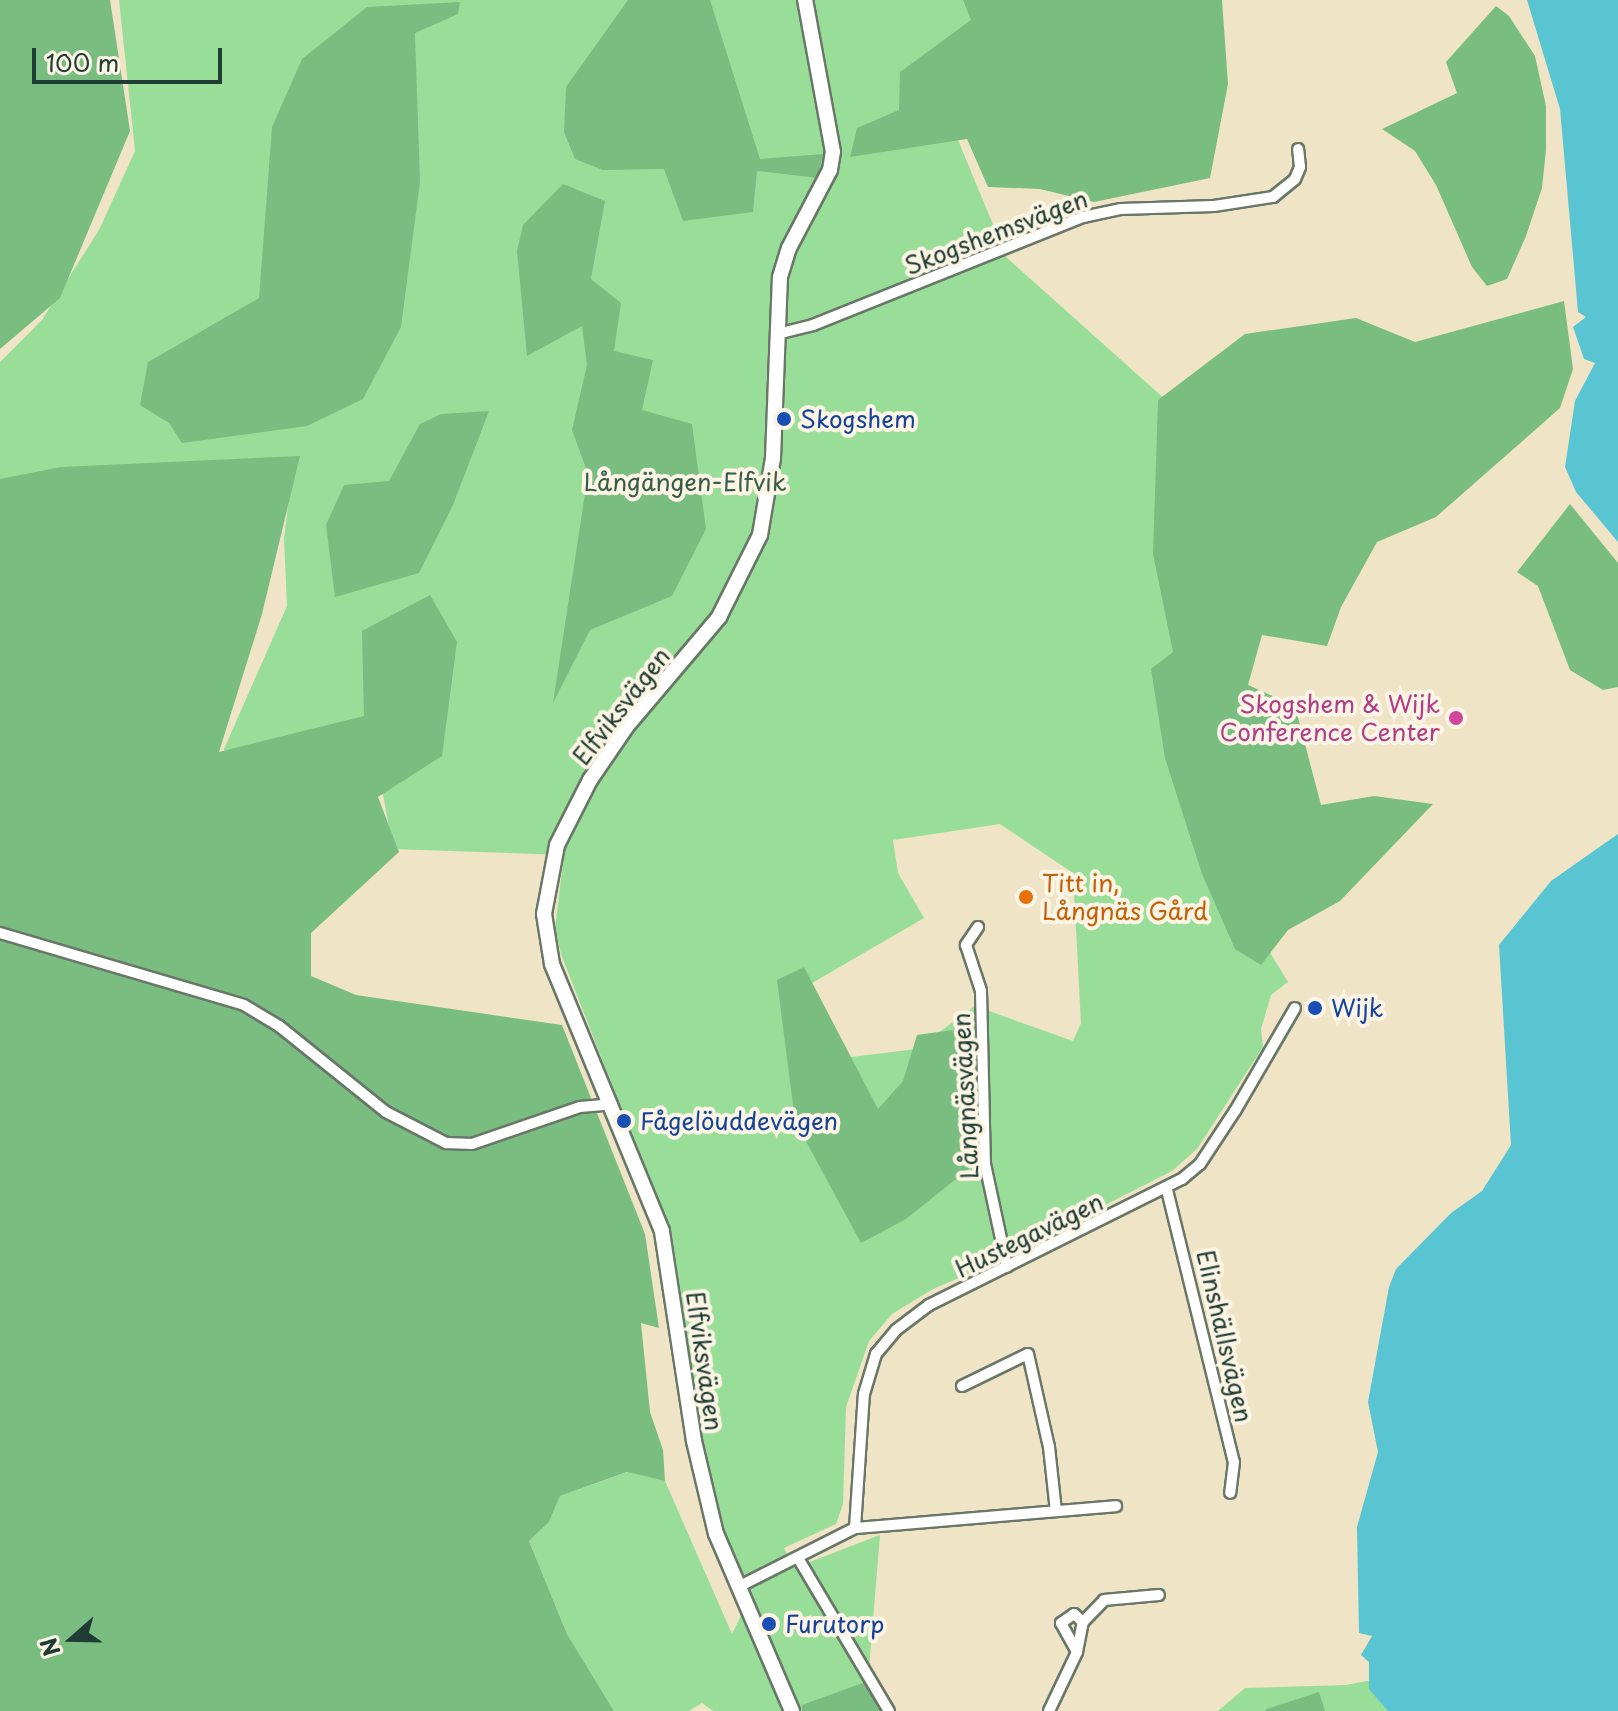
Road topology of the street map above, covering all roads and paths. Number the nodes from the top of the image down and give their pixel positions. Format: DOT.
graph roads {
  1 [pos="805,0"];
  2 [pos="1298,149"];
  3 [pos="777,334"];
  4 [pos="978,927"];
  5 [pos="0,933"];
  6 [pos="1295,1008"];
  7 [pos="612,1104"];
  8 [pos="1167,1190"];
  9 [pos="1007,1267"];
  10 [pos="962,1386"];
  11 [pos="1230,1493"];
  12 [pos="1116,1506"];
  13 [pos="1056,1511"];
  14 [pos="855,1528"];
  15 [pos="798,1558"];
  16 [pos="738,1587"];
  17 [pos="1159,1595"];
  18 [pos="1083,1622"];
  19 [pos="1077,1652"];
  20 [pos="792,1711"];
  21 [pos="889,1711"];
  22 [pos="1049,1711"];
  1 -- 3 [label="street, Elfviksvägen"];
  2 -- 3 [label="street, Skogshemsvägen"];
  3 -- 7 [label="street, Elfviksvägen"];
  4 -- 9 [label="street, Långnäsvägen"];
  5 -- 7 [label="street"];
  6 -- 8 [label="street, Hustegavägen"];
  7 -- 16 [label="street, Elfviksvägen"];
  8 -- 9 [label="street, Hustegavägen"];
  8 -- 11 [label="street, Elinshällsvägen"];
  9 -- 14 [label="street, Hustegavägen"];
  10 -- 13 [label="street"];
  12 -- 13 [label="street"];
  13 -- 14 [label="street"];
  14 -- 15 [label="street"];
  15 -- 16 [label="street"];
  15 -- 21 [label="street"];
  16 -- 20 [label="street, Elfviksvägen"];
  17 -- 18 [label="street"];
  18 -- 19 [label="street"];
  18 -- 19 [label="street"];
  19 -- 22 [label="street"];
}
